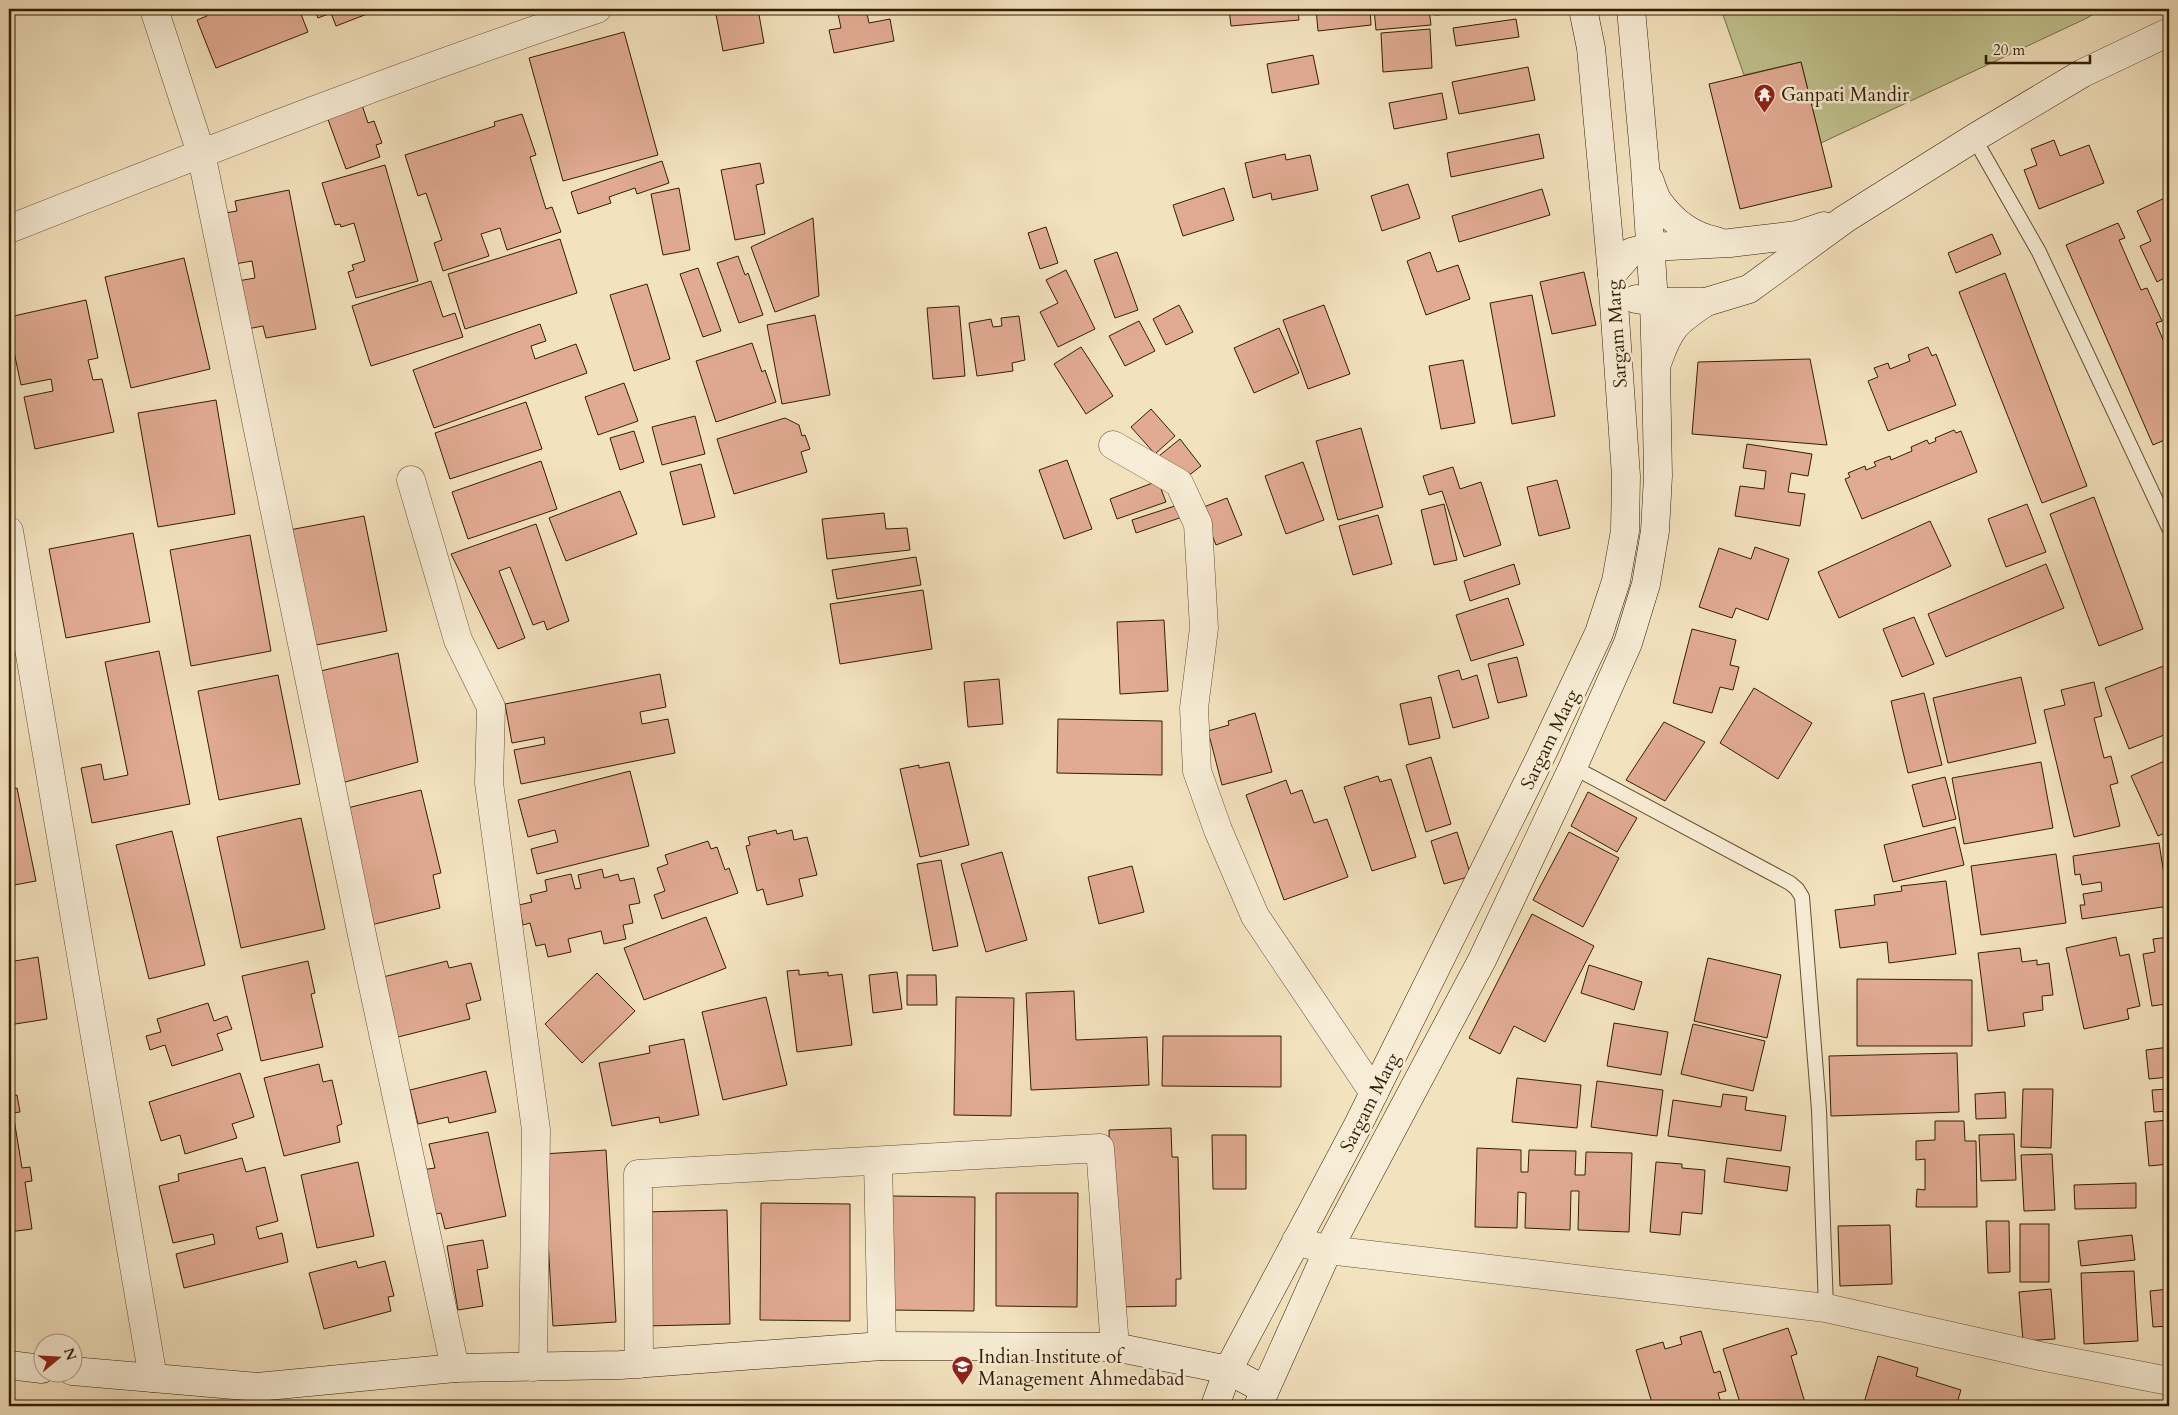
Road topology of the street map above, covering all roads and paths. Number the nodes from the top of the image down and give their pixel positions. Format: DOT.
graph roads {
  1 [pos="154,9"];
  2 [pos="1583,9"];
  3 [pos="1631,9"];
  4 [pos="587,10"];
  5 [pos="2169,32"];
  6 [pos="1974,138"];
  7 [pos="201,154"];
  8 [pos="1644,165"];
  9 [pos="1845,219"];
  10 [pos="9,229"];
  11 [pos="1730,244"];
  12 [pos="1650,247"];
  13 [pos="1613,282"];
  14 [pos="1654,302"];
  15 [pos="1706,302"];
  16 [pos="1656,369"];
  17 [pos="1114,445"];
  18 [pos="412,480"];
  19 [pos="2169,528"];
  20 [pos="9,531"];
  21 [pos="1573,767"];
  22 [pos="1374,1093"];
  23 [pos="878,1161"];
  24 [pos="1296,1241"];
  25 [pos="1328,1250"];
  26 [pos="1826,1308"];
  27 [pos="882,1346"];
  28 [pos="1115,1347"];
  29 [pos="639,1364"];
  30 [pos="9,1366"];
  31 [pos="533,1366"];
  32 [pos="32,1368"];
  33 [pos="455,1368"];
  34 [pos="1228,1370"];
  35 [pos="82,1372"];
  36 [pos="152,1378"];
  37 [pos="2169,1381"];
  38 [pos="1261,1398"];
  39 [pos="1215,1406"];
  1 -- 7 [label="street"];
  2 -- 13 [label="street, Sargam Marg"];
  3 -- 8 [label="street, Sargam Marg"];
  4 -- 7 [label="street"];
  5 -- 6 [label="street"];
  6 -- 9 [label="street"];
  6 -- 19 [label="lane"];
  7 -- 10 [label="street"];
  7 -- 33 [label="street"];
  8 -- 11 [label="street"];
  8 -- 12 [label="street, Sargam Marg"];
  9 -- 11 [label="street"];
  9 -- 15 [label="street"];
  11 -- 12 [label="street"];
  12 -- 13 [label="street"];
  12 -- 14 [label="street, Sargam Marg"];
  13 -- 14 [label="street"];
  13 -- 22 [label="street, Sargam Marg"];
  14 -- 15 [label="street"];
  14 -- 16 [label="street, Sargam Marg"];
  15 -- 16 [label="street"];
  16 -- 21 [label="street, Sargam Marg"];
  17 -- 22 [label="street"];
  18 -- 31 [label="street"];
  20 -- 36 [label="street"];
  21 -- 25 [label="street, Sargam Marg"];
  21 -- 26 [label="lane"];
  22 -- 24 [label="street, Sargam Marg"];
  23 -- 27 [label="street"];
  23 -- 28 [label="street"];
  23 -- 29 [label="street"];
  24 -- 25 [label="street"];
  24 -- 34 [label="street, Sargam Marg"];
  25 -- 26 [label="street"];
  25 -- 38 [label="street, Sargam Marg"];
  26 -- 37 [label="street"];
  27 -- 28 [label="street"];
  27 -- 29 [label="street"];
  28 -- 34 [label="street"];
  29 -- 31 [label="street"];
  30 -- 32 [label="street"];
  31 -- 33 [label="street"];
  33 -- 36 [label="street"];
  34 -- 38 [label="street"];
  34 -- 39 [label="street, Sargam Marg"];
  35 -- 36 [label="street"];
}
